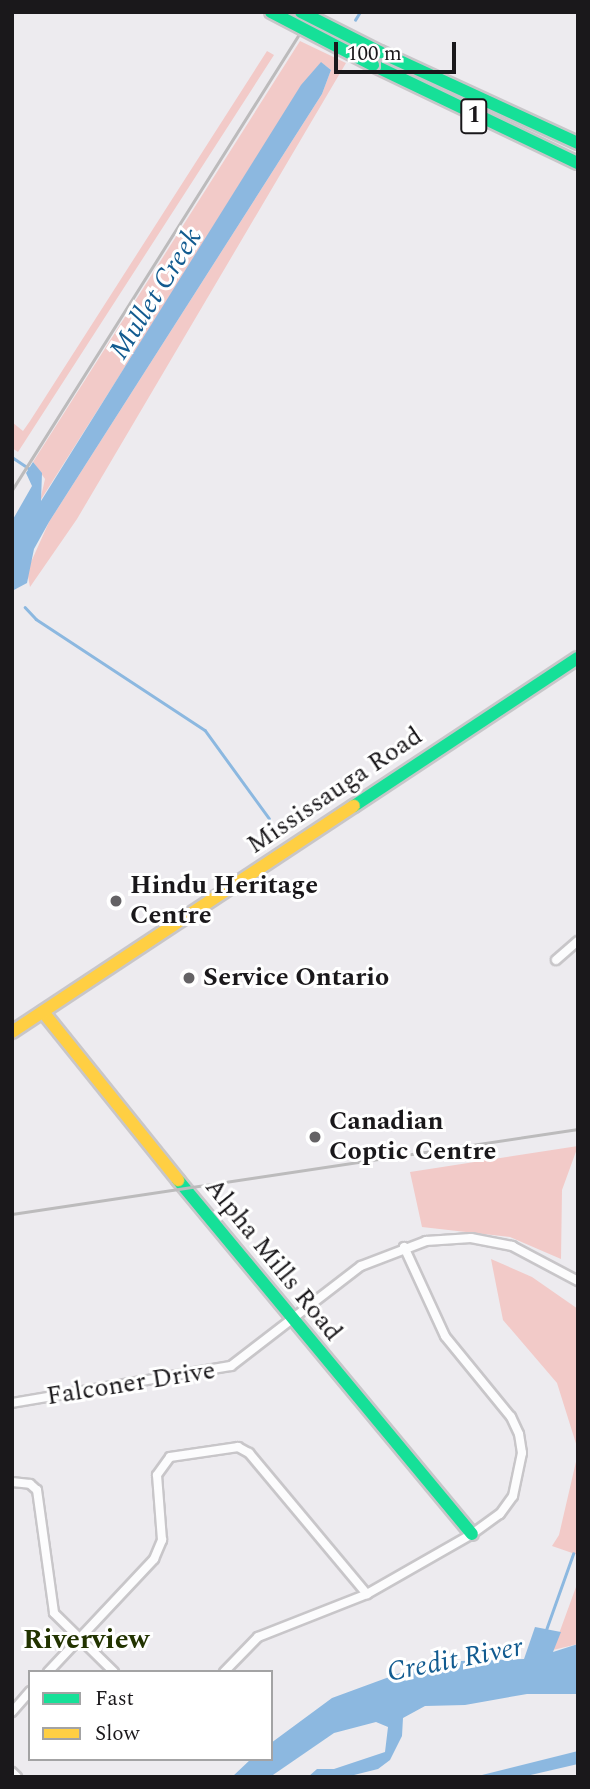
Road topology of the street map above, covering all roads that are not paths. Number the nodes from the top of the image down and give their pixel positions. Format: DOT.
graph roads {
  1 [pos="271,12"];
  2 [pos="302,12"];
  3 [pos="578,142"];
  4 [pos="578,163"];
  5 [pos="578,658"];
  6 [pos="578,941"];
  7 [pos="556,960"];
  8 [pos="43,1012"];
  9 [pos="12,1032"];
  10 [pos="404,1247"];
  11 [pos="578,1281"];
  12 [pos="292,1320"];
  13 [pos="12,1403"];
  14 [pos="12,1482"];
  15 [pos="472,1534"];
  16 [pos="367,1594"];
  17 [pos="79,1640"];
  18 [pos="50,1670"];
  19 [pos="112,1670"];
  20 [pos="226,1670"];
  21 [pos="28,1693"];
  22 [pos="12,1712"];
  23 [pos="12,1772"];
  24 [pos="17,1777"];
  1 -- 4 [label="main road, 1, bridge"];
  2 -- 3 [label="main road, 1, bridge"];
  5 -- 8 [label="main road, Mississauga Road"];
  6 -- 7 [label="street"];
  8 -- 9 [label="main road, Mississauga Road"];
  8 -- 12 [label="main road, Alpha Mills Road"];
  10 -- 11 [label="street, Falconer Drive"];
  10 -- 12 [label="street, Falconer Drive"];
  10 -- 15 [label="street"];
  12 -- 13 [label="street, Falconer Drive"];
  12 -- 15 [label="main road, Alpha Mills Road"];
  14 -- 17 [label="street"];
  15 -- 16 [label="street"];
  16 -- 17 [label="street"];
  16 -- 20 [label="street"];
  17 -- 18 [label="street"];
  17 -- 19 [label="street"];
  21 -- 22 [label="street"];
  23 -- 24 [label="street"];
}
